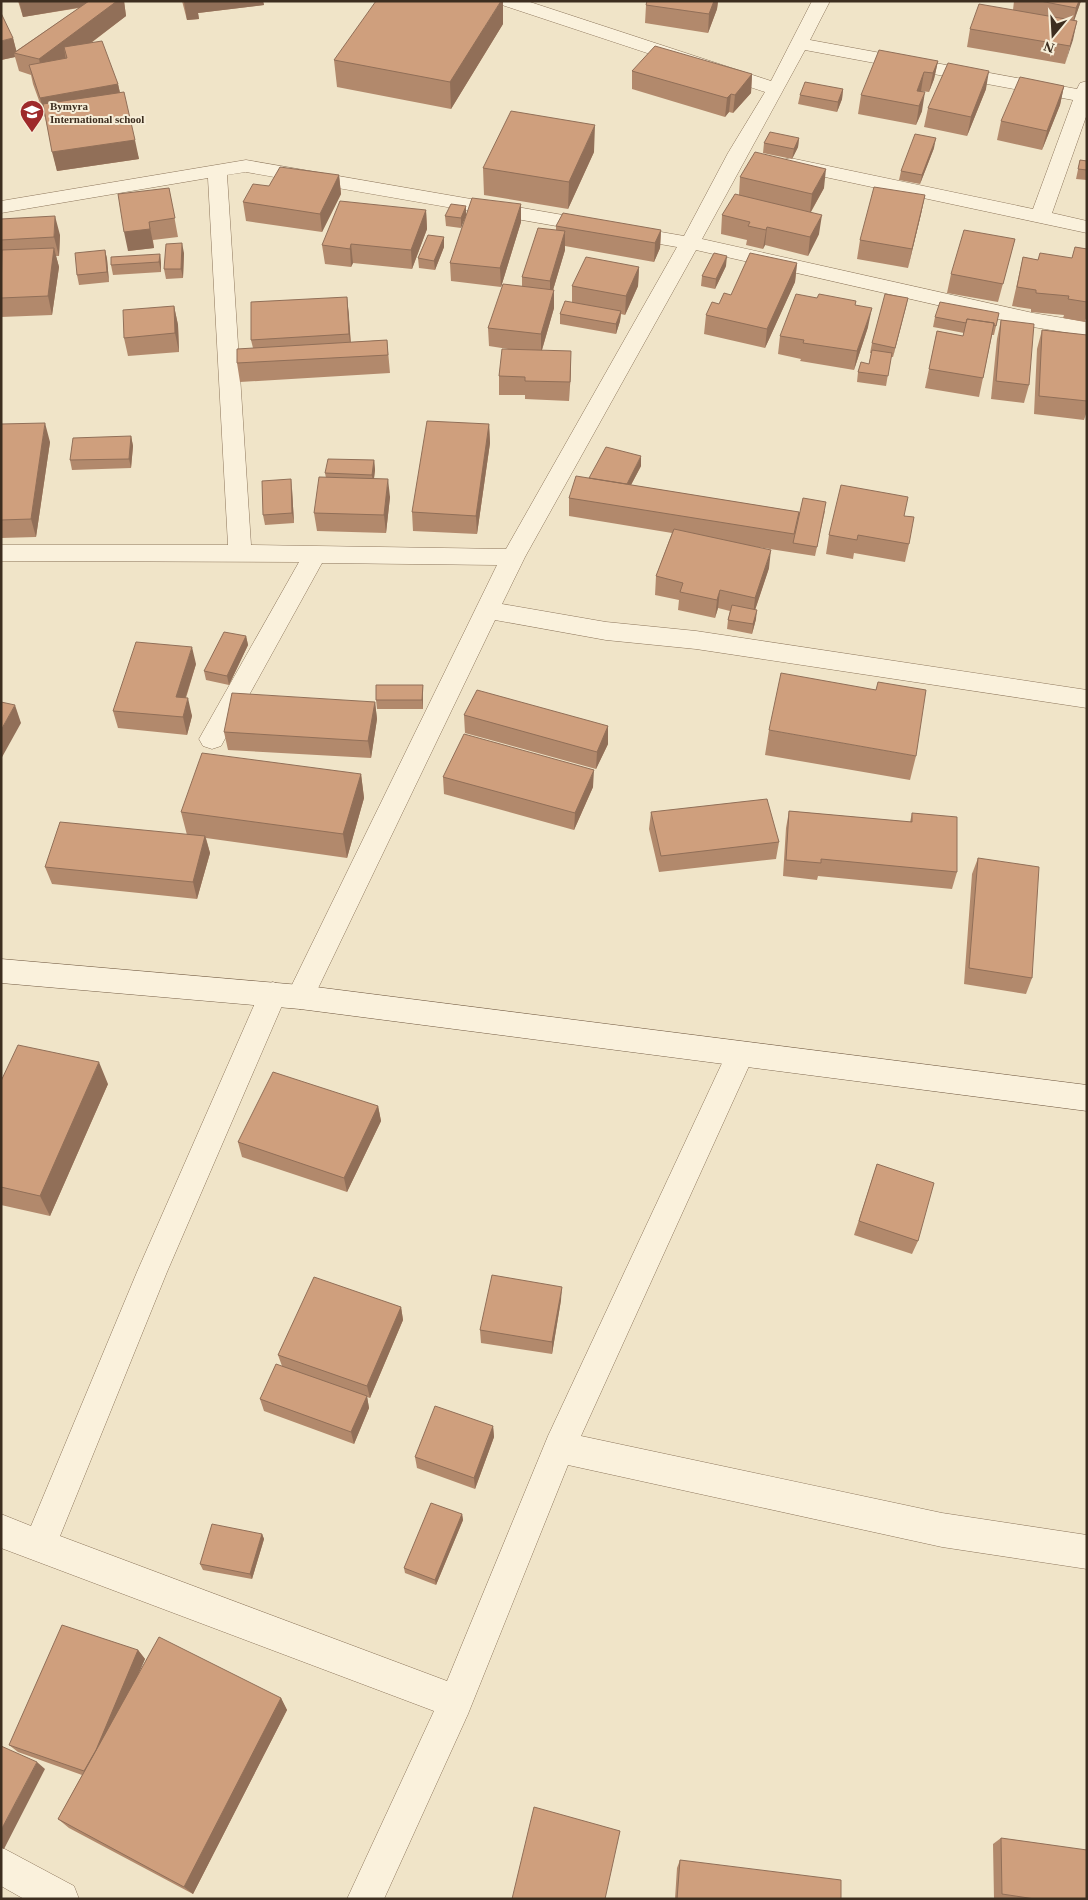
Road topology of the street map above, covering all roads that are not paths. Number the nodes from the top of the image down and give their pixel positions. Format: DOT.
graph roads {
  1 [pos="508,1"];
  2 [pos="815,4"];
  3 [pos="799,43"];
  4 [pos="776,89"];
  5 [pos="1085,91"];
  6 [pos="756,157"];
  7 [pos="217,172"];
  8 [pos="1,207"];
  9 [pos="1040,218"];
  10 [pos="1087,227"];
  11 [pos="690,243"];
  12 [pos="1087,329"];
  13 [pos="1,553"];
  14 [pos="240,553"];
  15 [pos="316,553"];
  16 [pos="513,557"];
  17 [pos="488,610"];
  18 [pos="1087,699"];
  19 [pos="212,739"];
  20 [pos="1,971"];
  21 [pos="286,995"];
  22 [pos="740,1055"];
  23 [pos="1087,1098"];
  24 [pos="559,1447"];
  25 [pos="1,1531"];
  26 [pos="40,1546"];
  27 [pos="1087,1552"];
  28 [pos="456,1702"];
  29 [pos="1,1865"];
  30 [pos="61,1899"];
  31 [pos="365,1899"];
  1 -- 4 [label="street"];
  2 -- 3 [label="street"];
  3 -- 4 [label="street"];
  3 -- 5 [label="street"];
  4 -- 6 [label="street"];
  5 -- 9 [label="street"];
  6 -- 9 [label="street"];
  6 -- 11 [label="street"];
  7 -- 8 [label="street"];
  7 -- 11 [label="street"];
  7 -- 14 [label="street"];
  9 -- 10 [label="street"];
  11 -- 12 [label="street"];
  11 -- 16 [label="street"];
  13 -- 14 [label="street"];
  14 -- 15 [label="street"];
  15 -- 16 [label="street"];
  15 -- 19 [label="street"];
  16 -- 17 [label="street"];
  17 -- 18 [label="street"];
  17 -- 21 [label="street"];
  20 -- 21 [label="street"];
  21 -- 22 [label="street"];
  21 -- 26 [label="street"];
  22 -- 23 [label="street"];
  22 -- 24 [label="street"];
  24 -- 27 [label="street"];
  24 -- 28 [label="street"];
  25 -- 26 [label="street"];
  26 -- 28 [label="street"];
  28 -- 31 [label="street"];
  29 -- 30 [label="street"];
}
